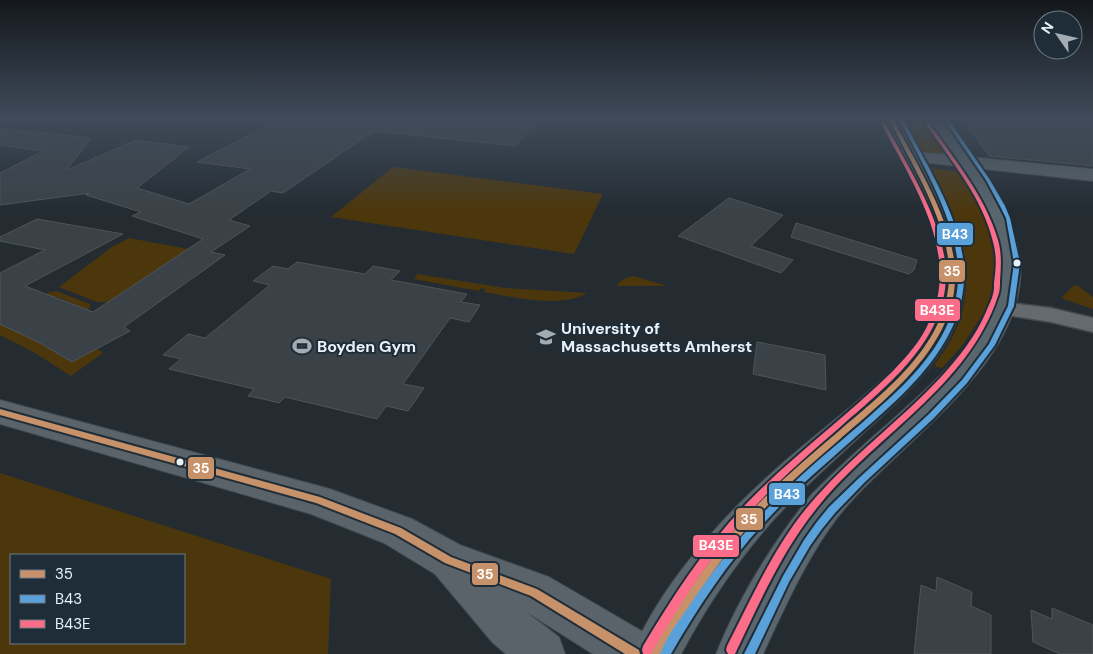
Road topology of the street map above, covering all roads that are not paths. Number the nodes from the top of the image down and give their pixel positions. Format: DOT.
graph roads {
  1 [pos="905,150"];
  2 [pos="956,150"];
  3 [pos="910,159"];
  4 [pos="966,165"];
  5 [pos="1093,175"];
  6 [pos="1005,299"];
  7 [pos="1093,325"];
  8 [pos="0,412"];
  9 [pos="448,560"];
  10 [pos="542,654"];
  11 [pos="635,654"];
  12 [pos="655,654"];
  13 [pos="739,654"];
  1 -- 3 [label="main road"];
  2 -- 4 [label="main road"];
  3 -- 4 [label="main road"];
  3 -- 12 [label="main road"];
  4 -- 5 [label="main road"];
  4 -- 6 [label="main road"];
  6 -- 7 [label="street"];
  6 -- 13 [label="main road"];
  8 -- 9 [label="main road"];
  9 -- 10 [label="main road"];
  9 -- 11 [label="main road"];
}
